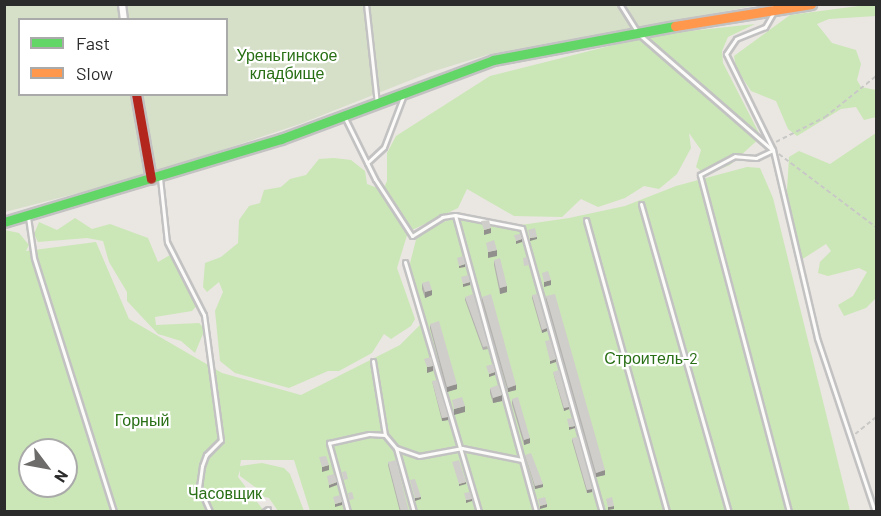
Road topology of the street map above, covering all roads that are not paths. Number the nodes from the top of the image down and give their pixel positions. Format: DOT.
graph roads {
  1 [pos="366,4"];
  2 [pos="620,4"];
  3 [pos="811,4"];
  4 [pos="774,7"];
  5 [pos="637,32"];
  6 [pos="405,93"];
  7 [pos="136,96"];
  8 [pos="377,105"];
  9 [pos="344,117"];
  10 [pos="772,150"];
  11 [pos="367,163"];
  12 [pos="155,178"];
  13 [pos="641,204"];
  14 [pos="28,215"];
  15 [pos="455,215"];
  16 [pos="586,220"];
  17 [pos="4,222"];
  18 [pos="405,262"];
  19 [pos="373,361"];
  20 [pos="385,435"];
  21 [pos="396,448"];
  22 [pos="462,448"];
  23 [pos="522,460"];
  24 [pos="114,512"];
  25 [pos="210,512"];
  26 [pos="348,512"];
  27 [pos="414,512"];
  28 [pos="479,512"];
  29 [pos="537,512"];
  30 [pos="602,512"];
  31 [pos="667,512"];
  32 [pos="729,512"];
  33 [pos="789,512"];
  34 [pos="875,512"];
  1 -- 8 [label="lane"];
  2 -- 5 [label="lane"];
  3 -- 4 [label="main road"];
  4 -- 5 [label="main road"];
  4 -- 10 [label="lane"];
  5 -- 6 [label="main road"];
  5 -- 10 [label="lane"];
  6 -- 8 [label="main road"];
  6 -- 11 [label="lane"];
  7 -- 12 [label="main road"];
  8 -- 9 [label="main road"];
  9 -- 11 [label="lane"];
  9 -- 12 [label="main road"];
  10 -- 33 [label="lane"];
  10 -- 34 [label="lane"];
  11 -- 15 [label="lane"];
  12 -- 14 [label="main road"];
  12 -- 25 [label="lane"];
  13 -- 32 [label="lane"];
  14 -- 17 [label="main road"];
  14 -- 24 [label="lane"];
  15 -- 23 [label="lane"];
  15 -- 30 [label="lane"];
  16 -- 31 [label="lane"];
  18 -- 22 [label="lane"];
  19 -- 20 [label="lane"];
  20 -- 21 [label="lane"];
  20 -- 26 [label="lane"];
  21 -- 22 [label="lane"];
  21 -- 27 [label="lane"];
  22 -- 23 [label="lane"];
  22 -- 28 [label="lane"];
  23 -- 29 [label="lane"];
}
